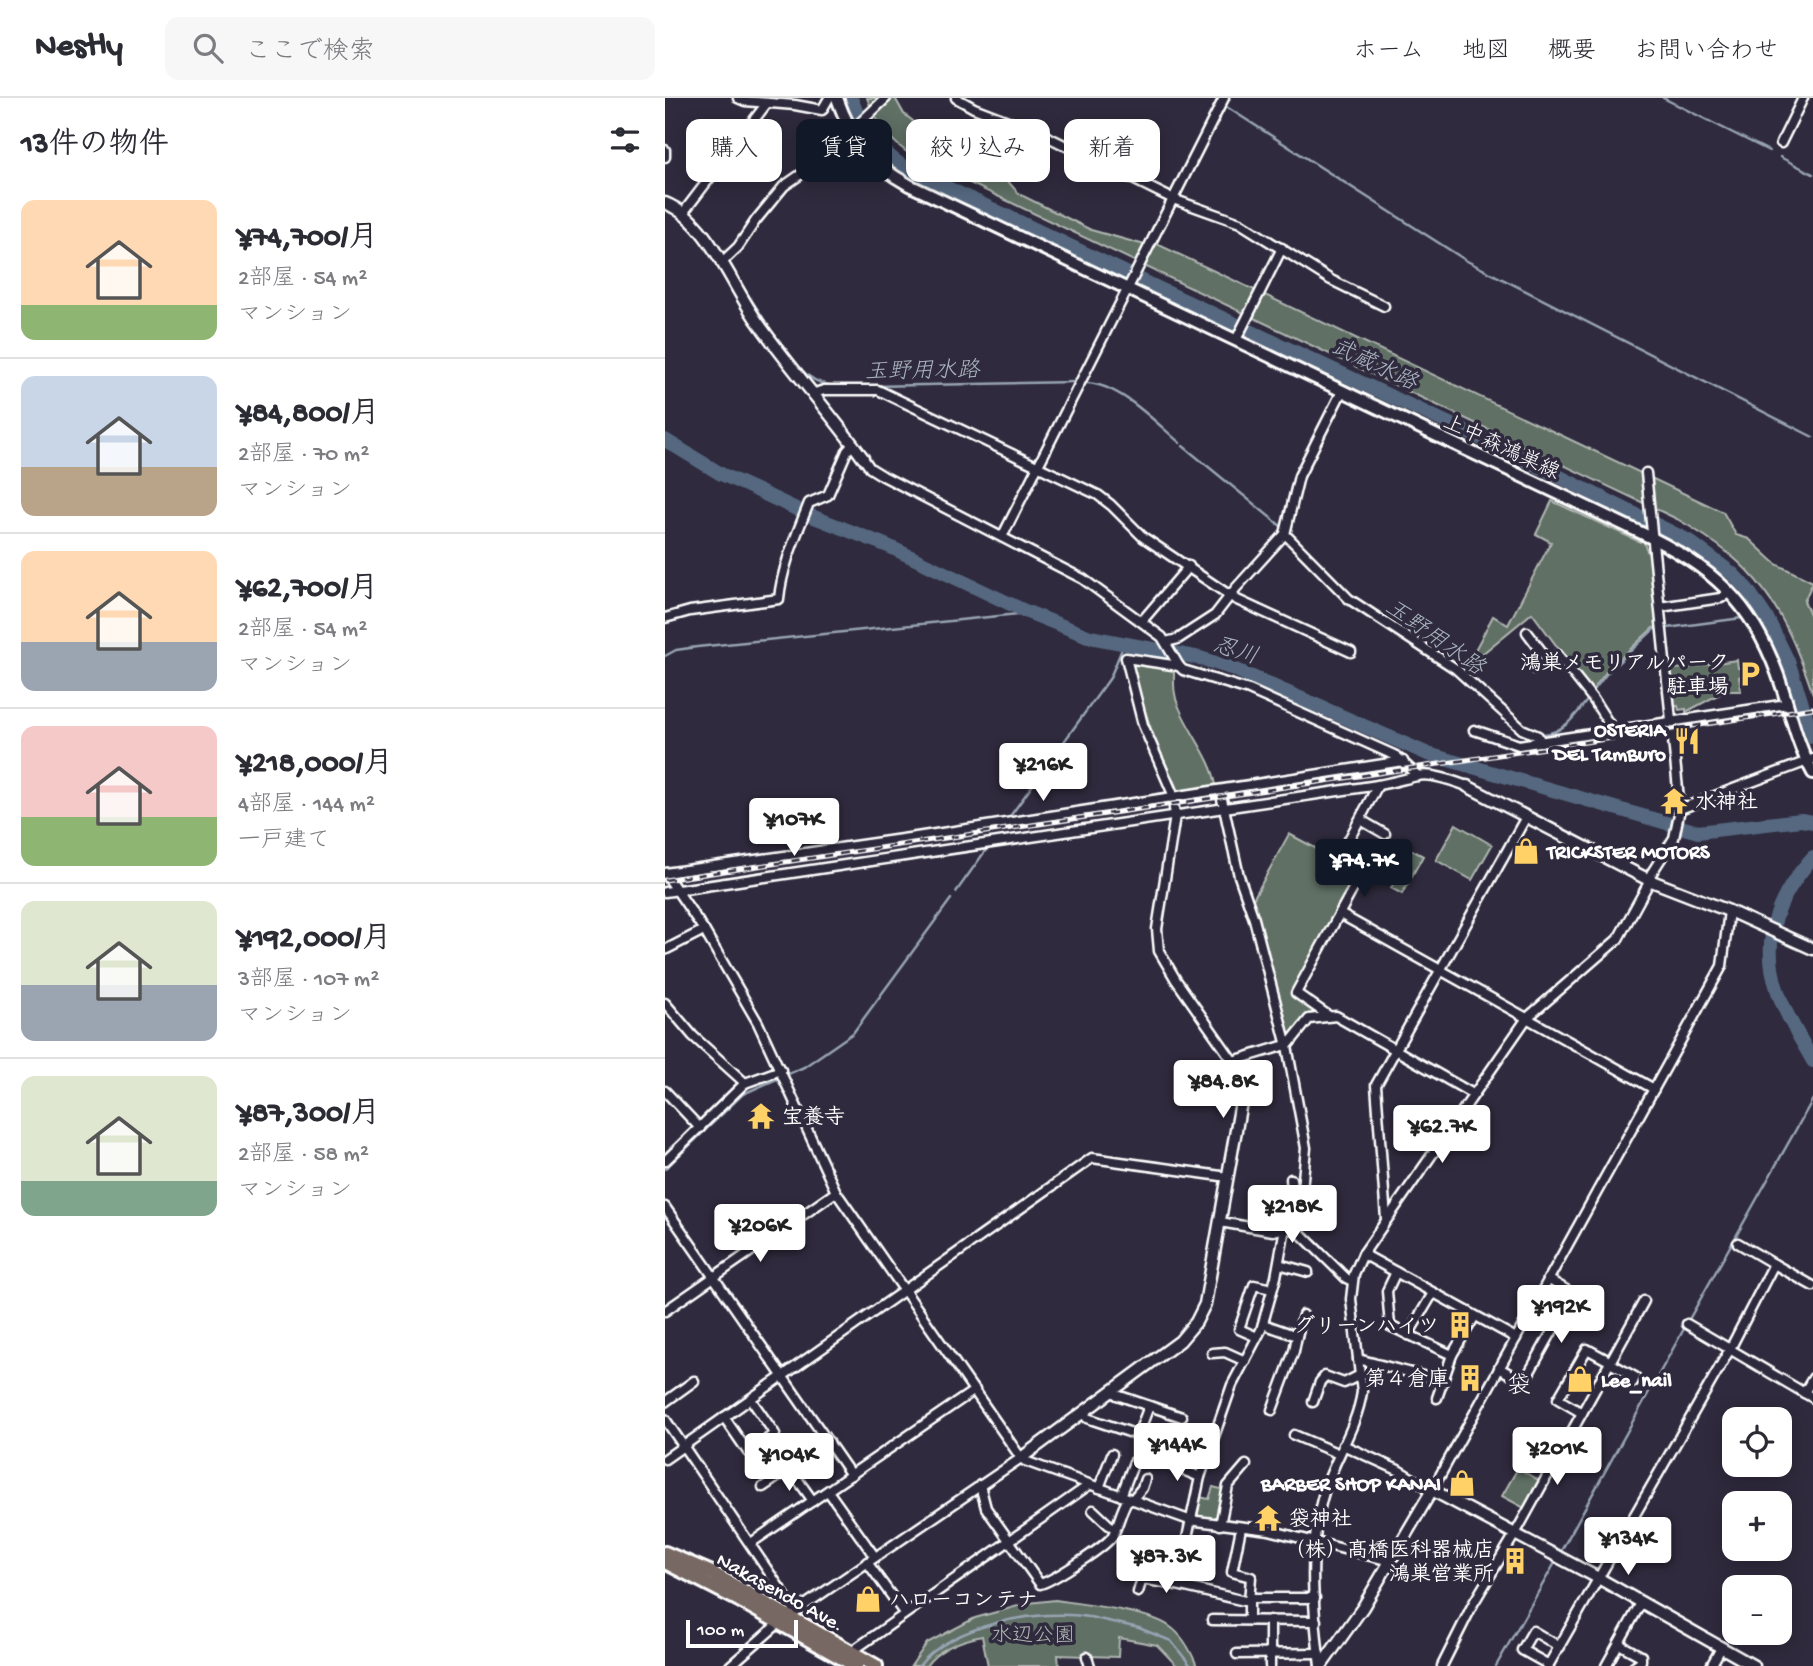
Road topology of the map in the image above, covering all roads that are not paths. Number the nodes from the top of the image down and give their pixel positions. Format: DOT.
graph roads {
  1 [pos="738,98"];
  2 [pos="829,98"];
  3 [pos="837,98"];
  4 [pos="886,98"];
  5 [pos="956,98"];
  6 [pos="1224,98"];
  7 [pos="1803,98"];
  8 [pos="767,103"];
  9 [pos="848,119"];
  10 [pos="865,119"];
  11 [pos="1781,143"];
  12 [pos="665,150"];
  13 [pos="665,157"];
  14 [pos="892,175"];
  15 [pos="796,178"];
  16 [pos="1173,199"];
  17 [pos="665,203"];
  18 [pos="683,213"];
  19 [pos="1282,248"];
  20 [pos="721,263"];
  21 [pos="1130,286"];
  22 [pos="1384,306"];
  23 [pos="1237,337"];
  24 [pos="1342,391"];
  25 [pos="814,393"];
  26 [pos="853,444"];
  27 [pos="863,458"];
  28 [pos="1039,467"];
  29 [pos="1646,473"];
  30 [pos="1285,534"];
  31 [pos="1652,534"];
  32 [pos="1002,537"];
  33 [pos="1189,566"];
  34 [pos="1730,592"];
  35 [pos="1230,596"];
  36 [pos="1660,607"];
  37 [pos="665,618"];
  38 [pos="1142,621"];
  39 [pos="1527,632"];
  40 [pos="1166,642"];
  41 [pos="1351,652"];
  42 [pos="1548,660"];
  43 [pos="1178,665"];
  44 [pos="1535,669"];
  45 [pos="1787,704"];
  46 [pos="1671,721"];
  47 [pos="1474,730"];
  48 [pos="1613,730"];
  49 [pos="1541,741"];
  50 [pos="1810,760"];
  51 [pos="1403,761"];
  52 [pos="1813,773"];
  53 [pos="1418,776"];
  54 [pos="1378,785"];
  55 [pos="1467,786"];
  56 [pos="1220,790"];
  57 [pos="1174,797"];
  58 [pos="1226,808"];
  59 [pos="1680,813"];
  60 [pos="1175,816"];
  61 [pos="1526,817"];
  62 [pos="1361,820"];
  63 [pos="1385,834"];
  64 [pos="1649,880"];
  65 [pos="677,890"];
  66 [pos="665,892"];
  67 [pos="1729,911"];
  68 [pos="1340,914"];
  69 [pos="704,930"];
  70 [pos="1813,949"];
  71 [pos="665,950"];
  72 [pos="1440,970"];
  73 [pos="665,1003"];
  74 [pos="1329,1016"];
  75 [pos="1527,1018"];
  76 [pos="1286,1046"];
  77 [pos="1396,1050"];
  78 [pos="1233,1061"];
  79 [pos="781,1070"];
  80 [pos="745,1083"];
  81 [pos="1654,1089"];
  82 [pos="665,1091"];
  83 [pos="1473,1094"];
  84 [pos="700,1128"];
  85 [pos="665,1161"];
  86 [pos="1228,1177"];
  87 [pos="1291,1179"];
  88 [pos="836,1192"];
  89 [pos="665,1207"];
  90 [pos="1386,1219"];
  91 [pos="1220,1222"];
  92 [pos="1285,1228"];
  93 [pos="1298,1231"];
  94 [pos="1738,1243"];
  95 [pos="1363,1254"];
  96 [pos="1279,1264"];
  97 [pos="1774,1264"];
  98 [pos="1308,1272"];
  99 [pos="1396,1272"];
  100 [pos="715,1277"];
  101 [pos="1548,1279"];
  102 [pos="1352,1281"];
  103 [pos="1813,1286"];
  104 [pos="1272,1289"];
  105 [pos="904,1290"];
  106 [pos="1433,1293"];
  107 [pos="1644,1301"];
  108 [pos="665,1311"];
  109 [pos="1303,1315"];
  110 [pos="1475,1316"];
  111 [pos="1263,1324"];
  112 [pos="1687,1324"];
  113 [pos="1408,1335"];
  114 [pos="1297,1336"];
  115 [pos="1257,1337"];
  116 [pos="1516,1338"];
  117 [pos="1730,1349"];
  118 [pos="1212,1353"];
  119 [pos="1452,1355"];
  120 [pos="1358,1359"];
  121 [pos="1245,1361"];
  122 [pos="1610,1363"];
  123 [pos="1499,1368"];
  124 [pos="1360,1375"];
  125 [pos="784,1376"];
  126 [pos="1635,1378"];
  127 [pos="1813,1378"];
  128 [pos="694,1381"];
  129 [pos="1442,1381"];
  130 [pos="975,1390"];
  131 [pos="1112,1390"];
  132 [pos="1804,1393"];
  133 [pos="1437,1398"];
  134 [pos="1813,1398"];
  135 [pos="752,1401"];
  136 [pos="665,1402"];
  137 [pos="1313,1402"];
  138 [pos="1149,1406"];
  139 [pos="1272,1410"];
  140 [pos="1083,1412"];
  141 [pos="1582,1413"];
  142 [pos="1182,1417"];
  143 [pos="665,1419"];
  144 [pos="725,1419"];
  145 [pos="1294,1435"];
  146 [pos="829,1442"];
  147 [pos="1343,1445"];
  148 [pos="684,1447"];
  149 [pos="1526,1452"];
  150 [pos="1112,1454"];
  151 [pos="1339,1454"];
  152 [pos="1021,1458"];
  153 [pos="665,1461"];
  154 [pos="1134,1462"];
  155 [pos="1164,1462"];
  156 [pos="1246,1465"];
  157 [pos="1551,1468"];
  158 [pos="790,1469"];
  159 [pos="851,1475"];
  160 [pos="1200,1477"];
  161 [pos="1145,1479"];
  162 [pos="980,1485"];
  163 [pos="1089,1485"];
  164 [pos="763,1487"];
  165 [pos="1099,1488"];
  166 [pos="828,1490"];
  167 [pos="1432,1490"];
  168 [pos="1127,1499"];
  169 [pos="813,1501"];
  170 [pos="1093,1510"];
  171 [pos="1189,1520"];
  172 [pos="1220,1525"];
  173 [pos="1115,1528"];
  174 [pos="1241,1528"];
  175 [pos="1515,1534"];
  176 [pos="1009,1542"];
  177 [pos="1313,1542"];
  178 [pos="751,1543"];
  179 [pos="665,1553"];
  180 [pos="871,1559"];
  181 [pos="665,1562"];
  182 [pos="1390,1562"];
  183 [pos="1600,1579"];
  184 [pos="1177,1585"];
  185 [pos="1138,1592"];
  186 [pos="1315,1598"];
  187 [pos="1250,1600"];
  188 [pos="1641,1603"];
  189 [pos="904,1613"];
  190 [pos="789,1617"];
  191 [pos="1212,1620"];
  192 [pos="1249,1620"];
  193 [pos="1270,1620"];
  194 [pos="1316,1621"];
  195 [pos="1619,1644"];
  196 [pos="1560,1647"];
  197 [pos="1721,1648"];
  198 [pos="851,1652"];
  199 [pos="1319,1653"];
  200 [pos="1237,1654"];
  201 [pos="1269,1654"];
  202 [pos="1549,1665"];
  203 [pos="730,1666"];
  204 [pos="856,1666"];
  205 [pos="876,1666"];
  206 [pos="1270,1666"];
  207 [pos="1320,1666"];
  208 [pos="1442,1666"];
  209 [pos="1606,1666"];
  210 [pos="1634,1666"];
  211 [pos="1711,1666"];
  212 [pos="1754,1666"];
  1 -- 8 [label="street"];
  2 -- 8 [label="street"];
  3 -- 9 [label="main road, 上中森鴻巣線"];
  4 -- 10 [label="street"];
  5 -- 16 [label="street"];
  6 -- 16 [label="street"];
  7 -- 11 [label="street"];
  8 -- 18 [label="street"];
  12 -- 13 [label="street"];
  14 -- 21 [label="main road, 上中森鴻巣線"];
  15 -- 20 [label="street"];
  16 -- 19 [label="street"];
  16 -- 21 [label="street"];
  17 -- 18 [label="street"];
  18 -- 20 [label="street"];
  19 -- 22 [label="street"];
  19 -- 23 [label="street"];
  20 -- 25 [label="street"];
  21 -- 23 [label="main road, 上中森鴻巣線"];
  21 -- 28 [label="street"];
  23 -- 24 [label="main road, 上中森鴻巣線"];
  24 -- 30 [label="street"];
  24 -- 31 [label="main road, 上中森鴻巣線"];
  25 -- 26 [label="street"];
  25 -- 28 [label="street"];
  26 -- 27 [label="street"];
  26 -- 37 [label="street"];
  27 -- 32 [label="street"];
  28 -- 32 [label="street"];
  28 -- 33 [label="street"];
  29 -- 31 [label="street"];
  30 -- 35 [label="street"];
  30 -- 49 [label="street"];
  31 -- 34 [label="main road, 上中森鴻巣線"];
  31 -- 36 [label="street"];
  32 -- 38 [label="street"];
  33 -- 35 [label="street"];
  33 -- 38 [label="street"];
  34 -- 36 [label="street"];
  34 -- 45 [label="main road, 上中森鴻巣線"];
  35 -- 40 [label="street"];
  35 -- 41 [label="street"];
  36 -- 46 [label="street"];
  38 -- 40 [label="street"];
  39 -- 42 [label="street"];
  40 -- 43 [label="street"];
  42 -- 44 [label="street"];
  42 -- 48 [label="street"];
  43 -- 51 [label="street"];
  43 -- 57 [label="street"];
  45 -- 46 [label="street"];
  45 -- 50 [label="main road, 上中森鴻巣線"];
  46 -- 48 [label="street"];
  46 -- 59 [label="street"];
  47 -- 49 [label="street"];
  48 -- 49 [label="street"];
  50 -- 52 [label="main road, 上中森鴻巣線"];
  50 -- 59 [label="street"];
  51 -- 53 [label="street"];
  51 -- 56 [label="street"];
  53 -- 54 [label="street"];
  53 -- 55 [label="street"];
  54 -- 58 [label="street"];
  54 -- 62 [label="street"];
  55 -- 61 [label="street"];
  56 -- 57 [label="street"];
  56 -- 58 [label="street"];
  57 -- 60 [label="street"];
  57 -- 65 [label="street"];
  58 -- 60 [label="street"];
  58 -- 76 [label="street"];
  59 -- 64 [label="street"];
  60 -- 65 [label="street"];
  60 -- 78 [label="street"];
  61 -- 64 [label="street"];
  61 -- 72 [label="street"];
  62 -- 63 [label="street"];
  62 -- 68 [label="street"];
  64 -- 67 [label="street"];
  64 -- 75 [label="street"];
  65 -- 66 [label="street"];
  65 -- 69 [label="street"];
  67 -- 70 [label="street"];
  67 -- 81 [label="street"];
  68 -- 72 [label="street"];
  68 -- 74 [label="street"];
  69 -- 71 [label="street"];
  69 -- 79 [label="street"];
  72 -- 75 [label="street"];
  72 -- 77 [label="street"];
  73 -- 80 [label="street"];
  74 -- 76 [label="street"];
  74 -- 77 [label="street"];
  75 -- 81 [label="street"];
  75 -- 83 [label="street"];
  76 -- 78 [label="street"];
  76 -- 93 [label="street"];
  77 -- 83 [label="street"];
  77 -- 90 [label="street"];
  78 -- 86 [label="street"];
  79 -- 80 [label="street"];
  79 -- 88 [label="street"];
  80 -- 84 [label="street"];
  81 -- 101 [label="street"];
  82 -- 84 [label="street"];
  83 -- 90 [label="street"];
  84 -- 85 [label="street"];
  86 -- 91 [label="street"];
  86 -- 105 [label="street"];
  87 -- 93 [label="street"];
  88 -- 100 [label="street"];
  88 -- 105 [label="street"];
  89 -- 100 [label="street"];
  90 -- 95 [label="street"];
  91 -- 92 [label="street"];
  91 -- 131 [label="street"];
  92 -- 93 [label="street"];
  92 -- 96 [label="street"];
  93 -- 102 [label="street"];
  94 -- 97 [label="street"];
  95 -- 99 [label="street"];
  95 -- 102 [label="street"];
  96 -- 98 [label="street"];
  96 -- 104 [label="street"];
  97 -- 103 [label="street"];
  97 -- 117 [label="street"];
  99 -- 106 [label="street"];
  99 -- 113 [label="street"];
  100 -- 108 [label="street"];
  100 -- 125 [label="street"];
  101 -- 116 [label="street"];
  101 -- 123 [label="street"];
  102 -- 120 [label="street"];
  104 -- 111 [label="street"];
  104 -- 115 [label="street"];
  105 -- 125 [label="street"];
  105 -- 130 [label="street"];
  106 -- 110 [label="street"];
  106 -- 113 [label="street"];
  107 -- 122 [label="street"];
  109 -- 114 [label="street"];
  110 -- 116 [label="street"];
  110 -- 119 [label="street"];
  111 -- 114 [label="street"];
  111 -- 115 [label="street"];
  112 -- 117 [label="street"];
  113 -- 119 [label="street"];
  114 -- 139 [label="street"];
  115 -- 121 [label="street"];
  116 -- 123 [label="street"];
  117 -- 132 [label="street"];
  117 -- 183 [label="street"];
  118 -- 121 [label="street"];
  119 -- 129 [label="street"];
  120 -- 124 [label="street"];
  120 -- 129 [label="street"];
  121 -- 160 [label="street"];
  122 -- 126 [label="street"];
  122 -- 141 [label="street"];
  122 -- 141 [label="street"];
  123 -- 167 [label="street"];
  124 -- 137 [label="street"];
  124 -- 147 [label="street"];
  125 -- 135 [label="street"];
  125 -- 144 [label="street"];
  125 -- 146 [label="street"];
  127 -- 132 [label="street"];
  128 -- 136 [label="street"];
  129 -- 133 [label="street"];
  130 -- 152 [label="street"];
  130 -- 159 [label="street"];
  131 -- 138 [label="street"];
  131 -- 140 [label="street"];
  132 -- 134 [label="street"];
  135 -- 144 [label="street"];
  135 -- 144 [label="street"];
  138 -- 140 [label="street"];
  138 -- 142 [label="street"];
  140 -- 152 [label="street"];
  141 -- 157 [label="street"];
  143 -- 148 [label="street"];
  144 -- 148 [label="street"];
  145 -- 151 [label="street"];
  146 -- 158 [label="street"];
  146 -- 159 [label="street"];
  147 -- 151 [label="street"];
  147 -- 167 [label="street"];
  148 -- 153 [label="street"];
  148 -- 178 [label="street"];
  149 -- 157 [label="street"];
  150 -- 165 [label="street"];
  151 -- 177 [label="street"];
  152 -- 162 [label="street"];
  152 -- 163 [label="street"];
  154 -- 168 [label="street"];
  155 -- 160 [label="street"];
  156 -- 172 [label="street"];
  157 -- 175 [label="street"];
  158 -- 164 [label="street"];
  158 -- 169 [label="street"];
  159 -- 166 [label="street"];
  160 -- 171 [label="street"];
  161 -- 168 [label="street"];
  162 -- 176 [label="street"];
  162 -- 180 [label="street"];
  163 -- 165 [label="street"];
  163 -- 176 [label="street"];
  165 -- 168 [label="street"];
  166 -- 169 [label="street"];
  166 -- 180 [label="street"];
  167 -- 175 [label="street"];
  167 -- 182 [label="street"];
  168 -- 171 [label="street"];
  168 -- 173 [label="street"];
  169 -- 178 [label="street"];
  170 -- 173 [label="street"];
  171 -- 172 [label="street"];
  171 -- 184 [label="street"];
  172 -- 174 [label="street"];
  173 -- 176 [label="street"];
  174 -- 177 [label="street"];
  174 -- 187 [label="street"];
  175 -- 183 [label="street"];
  175 -- 208 [label="street"];
  176 -- 189 [label="street"];
  177 -- 182 [label="street"];
  177 -- 186 [label="street"];
  178 -- 190 [label="street"];
  179 -- 190 [label="highway, Nakasendo Ave."];
  180 -- 189 [label="street"];
  180 -- 190 [label="street"];
  181 -- 190 [label="highway, Nakasendo Ave."];
  182 -- 207 [label="street"];
  183 -- 188 [label="street"];
  183 -- 196 [label="street"];
  184 -- 185 [label="street"];
  184 -- 187 [label="street"];
  186 -- 187 [label="street"];
  186 -- 194 [label="street"];
  187 -- 192 [label="street"];
  188 -- 195 [label="street"];
  188 -- 197 [label="street"];
  189 -- 198 [label="street"];
  190 -- 198 [label="highway, Nakasendo Ave."];
  190 -- 203 [label="street"];
  190 -- 204 [label="highway, Nakasendo Ave."];
  191 -- 192 [label="street"];
  192 -- 193 [label="street"];
  193 -- 194 [label="street"];
  193 -- 201 [label="street"];
  194 -- 199 [label="street"];
  195 -- 209 [label="street"];
  195 -- 210 [label="street"];
  196 -- 202 [label="street"];
  196 -- 202 [label="street"];
  197 -- 211 [label="street"];
  197 -- 212 [label="street"];
  198 -- 205 [label="highway, Nakasendo Ave."];
  199 -- 201 [label="street"];
  199 -- 207 [label="street"];
  200 -- 201 [label="street"];
  201 -- 206 [label="street"];
}
